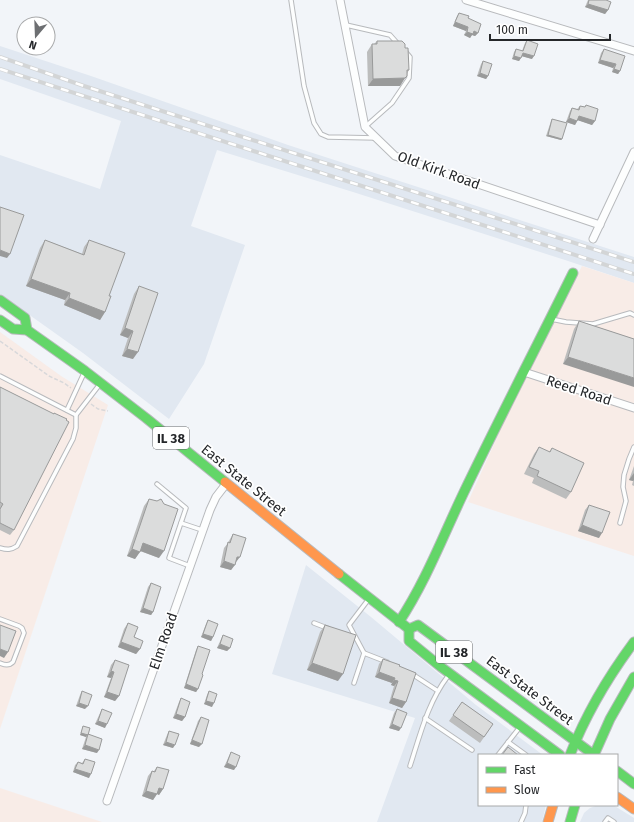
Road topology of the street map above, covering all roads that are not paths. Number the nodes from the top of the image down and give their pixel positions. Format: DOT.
graph roads {
  1 [pos="291,0"];
  2 [pos="340,0"];
  3 [pos="466,0"];
  4 [pos="345,24"];
  5 [pos="634,51"];
  6 [pos="365,126"];
  7 [pos="377,138"];
  8 [pos="634,152"];
  9 [pos="600,225"];
  10 [pos="593,239"];
  11 [pos="573,273"];
  12 [pos="0,300"];
  13 [pos="634,315"];
  14 [pos="551,319"];
  15 [pos="0,320"];
  16 [pos="27,330"];
  17 [pos="85,371"];
  18 [pos="524,372"];
  19 [pos="0,376"];
  20 [pos="101,383"];
  21 [pos="634,408"];
  22 [pos="67,410"];
  23 [pos="76,415"];
  24 [pos="634,447"];
  25 [pos="157,484"];
  26 [pos="226,484"];
  27 [pos="182,523"];
  28 [pos="620,523"];
  29 [pos="204,530"];
  30 [pos="0,548"];
  31 [pos="190,566"];
  32 [pos="369,598"];
  33 [pos="0,619"];
  34 [pos="399,622"];
  35 [pos="314,623"];
  36 [pos="409,630"];
  37 [pos="335,631"];
  38 [pos="353,633"];
  39 [pos="348,636"];
  40 [pos="634,642"];
  41 [pos="364,653"];
  42 [pos="0,663"];
  43 [pos="392,664"];
  44 [pos="405,670"];
  45 [pos="450,673"];
  46 [pos="634,677"];
  47 [pos="354,683"];
  48 [pos="438,691"];
  49 [pos="426,718"];
  50 [pos="520,726"];
  51 [pos="576,741"];
  52 [pos="508,742"];
  53 [pos="472,750"];
  54 [pos="499,754"];
  55 [pos="525,754"];
  56 [pos="559,754"];
  57 [pos="570,754"];
  58 [pos="593,754"];
  59 [pos="594,754"];
  60 [pos="410,766"];
  61 [pos="618,772"];
  62 [pos="634,784"];
  63 [pos="618,797"];
  64 [pos="107,801"];
  65 [pos="526,806"];
  66 [pos="553,806"];
  67 [pos="575,806"];
  68 [pos="634,809"];
  69 [pos="521,822"];
  70 [pos="548,822"];
  71 [pos="570,822"];
  72 [pos="605,822"];
  73 [pos="614,822"];
  1 -- 7 [label="lane"];
  2 -- 4 [label="street"];
  3 -- 5 [label="street"];
  4 -- 6 [label="street"];
  4 -- 6 [label="lane"];
  6 -- 7 [label="street, Old Kirk Road"];
  7 -- 9 [label="street, Old Kirk Road"];
  8 -- 9 [label="street"];
  9 -- 10 [label="street"];
  11 -- 14 [label="main road"];
  12 -- 16 [label="main road, IL 38"];
  13 -- 14 [label="lane"];
  14 -- 18 [label="main road"];
  15 -- 16 [label="main road, East State Street / IL 38"];
  16 -- 17 [label="main road, East State Street / IL 38"];
  17 -- 20 [label="main road, East State Street / IL 38"];
  17 -- 22 [label="lane"];
  18 -- 21 [label="street, Reed Road"];
  18 -- 34 [label="main road"];
  19 -- 22 [label="lane"];
  20 -- 23 [label="lane"];
  20 -- 26 [label="main road, East State Street / IL 38"];
  22 -- 23 [label="lane"];
  23 -- 30 [label="lane"];
  24 -- 28 [label="lane"];
  25 -- 27 [label="lane"];
  26 -- 29 [label="street, Elm Road"];
  26 -- 32 [label="main road, East State Street / IL 38"];
  27 -- 29 [label="lane"];
  27 -- 31 [label="lane"];
  29 -- 31 [label="street, Elm Road"];
  31 -- 64 [label="street, Elm Road"];
  32 -- 34 [label="main road, East State Street / IL 38"];
  32 -- 38 [label="lane"];
  33 -- 42 [label="lane"];
  34 -- 36 [label="main road, East State Street / IL 38"];
  35 -- 37 [label="lane"];
  36 -- 45 [label="main road, East State Street / IL 38"];
  36 -- 51 [label="main road, East State Street / IL 38"];
  38 -- 39 [label="lane"];
  38 -- 41 [label="lane"];
  40 -- 51 [label="main road"];
  41 -- 43 [label="lane"];
  41 -- 47 [label="lane"];
  44 -- 48 [label="lane"];
  45 -- 48 [label="lane"];
  45 -- 50 [label="main road, East State Street / IL 38"];
  46 -- 59 [label="main road"];
  48 -- 49 [label="lane"];
  49 -- 53 [label="lane"];
  49 -- 60 [label="lane"];
  50 -- 52 [label="lane"];
  50 -- 56 [label="main road, East State Street / IL 38"];
  51 -- 57 [label="main road"];
  51 -- 58 [label="main road, East State Street / IL 38"];
  52 -- 54 [label="lane"];
  52 -- 55 [label="lane"];
  61 -- 62 [label="main road"];
  63 -- 68 [label="main road"];
  65 -- 69 [label="lane"];
  66 -- 70 [label="main road"];
  67 -- 71 [label="main road"];
  72 -- 73 [label="lane"];
}
